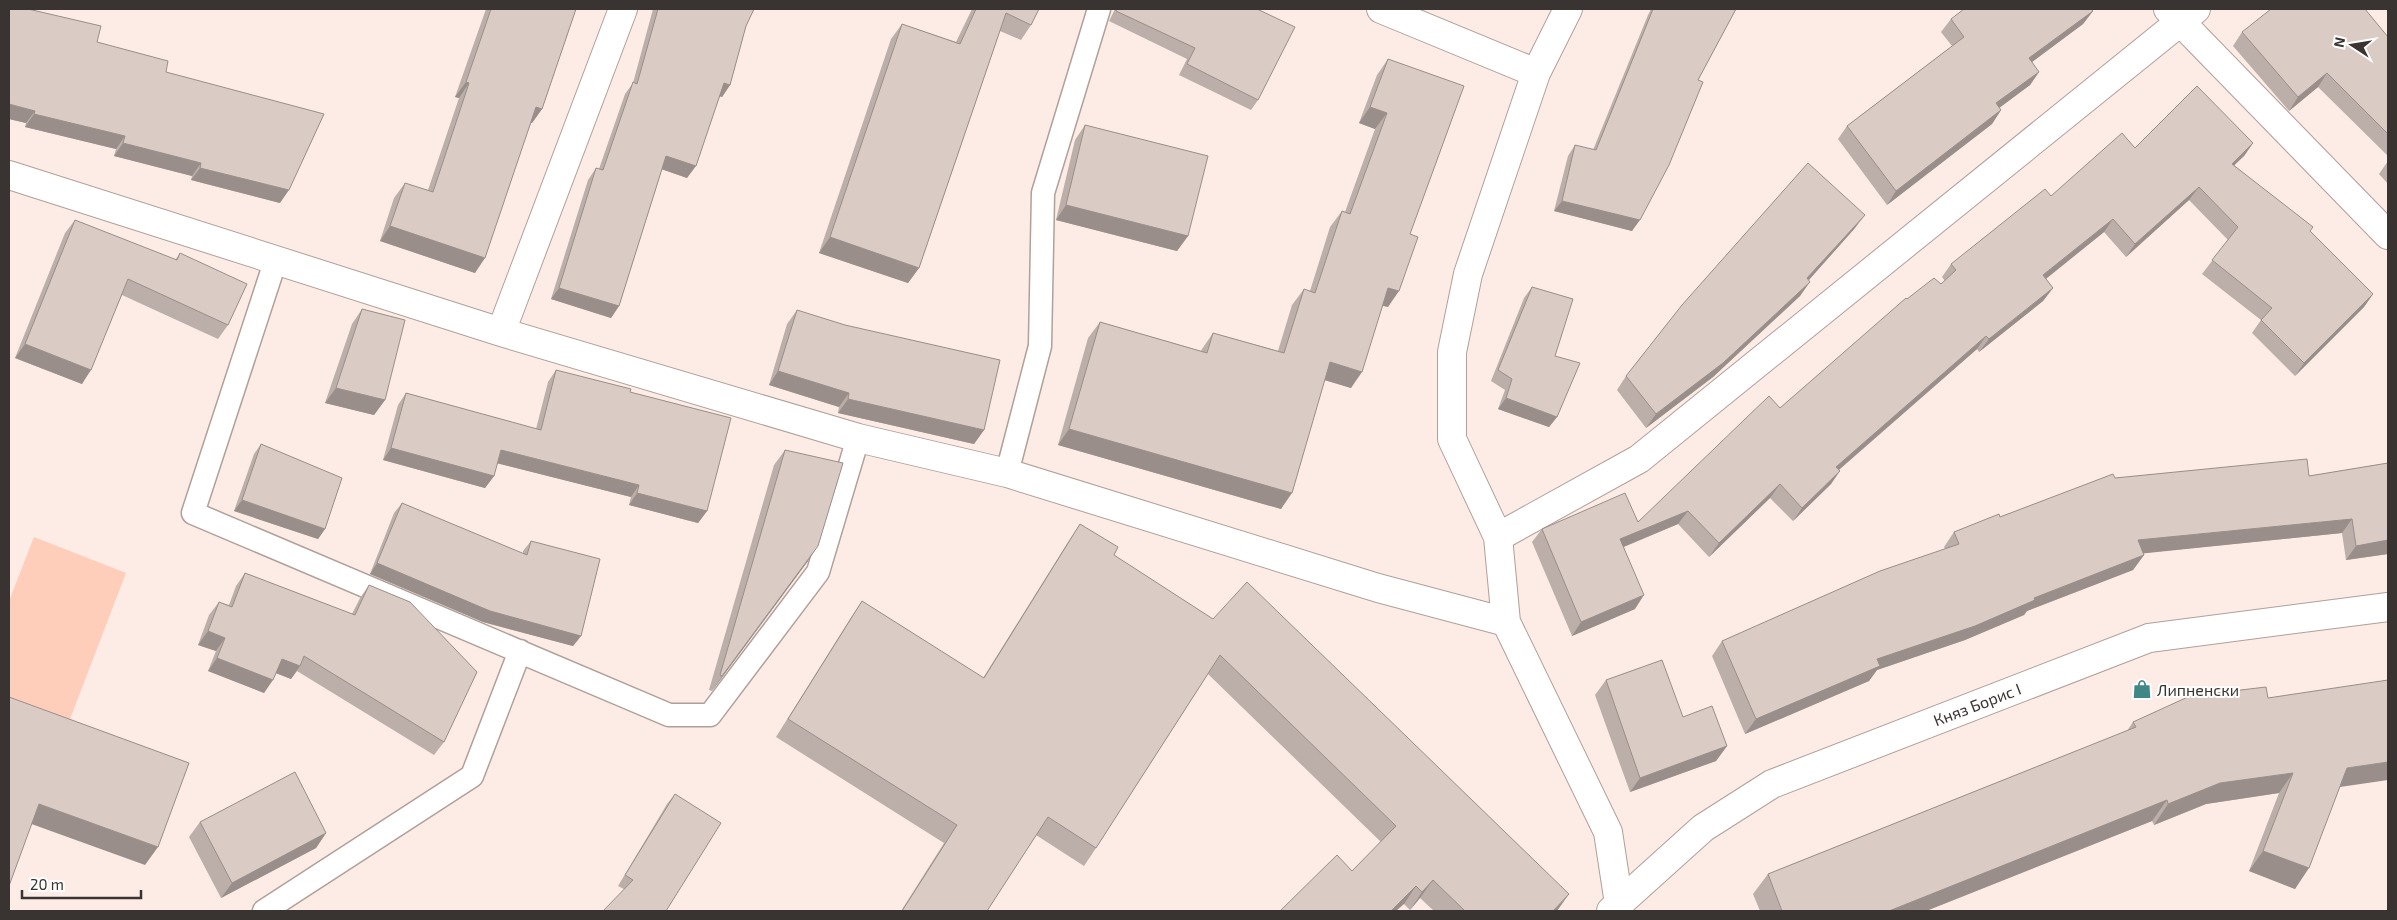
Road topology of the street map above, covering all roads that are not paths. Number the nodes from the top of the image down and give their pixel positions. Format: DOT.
graph roads {
  1 [pos="623,9"];
  2 [pos="1100,9"];
  3 [pos="1381,9"];
  4 [pos="1568,9"];
  5 [pos="2181,13"];
  6 [pos="1536,73"];
  7 [pos="9,175"];
  8 [pos="2388,235"];
  9 [pos="276,259"];
  10 [pos="501,332"];
  11 [pos="858,438"];
  12 [pos="1007,472"];
  13 [pos="1498,537"];
  14 [pos="2388,607"];
  15 [pos="1506,622"];
  16 [pos="520,651"];
  17 [pos="1615,908"];
  18 [pos="264,911"];
  1 -- 10 [label="street"];
  2 -- 12 [label="lane"];
  3 -- 6 [label="street"];
  4 -- 6 [label="street"];
  5 -- 8 [label="street"];
  5 -- 13 [label="street"];
  6 -- 13 [label="street"];
  7 -- 9 [label="street"];
  9 -- 10 [label="street"];
  9 -- 16 [label="lane"];
  10 -- 11 [label="street"];
  11 -- 12 [label="street"];
  11 -- 16 [label="lane"];
  12 -- 15 [label="street"];
  13 -- 15 [label="street"];
  14 -- 17 [label="street, Княз Борис I"];
  15 -- 17 [label="street"];
  16 -- 18 [label="lane"];
}
